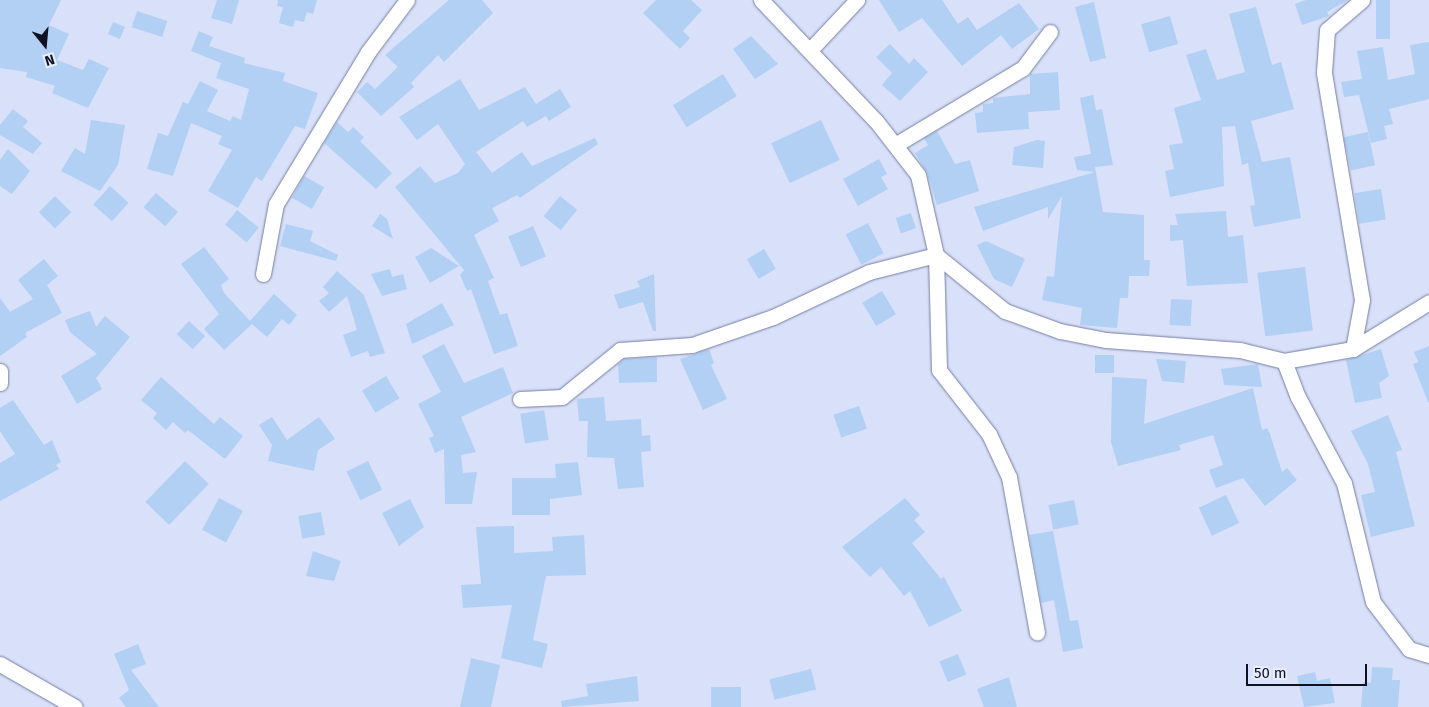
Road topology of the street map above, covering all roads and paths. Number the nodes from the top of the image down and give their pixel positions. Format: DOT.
graph roads {
  1 [pos="407,0"];
  2 [pos="760,0"];
  3 [pos="857,0"];
  4 [pos="1362,0"];
  5 [pos="1050,32"];
  6 [pos="810,50"];
  7 [pos="896,144"];
  8 [pos="936,256"];
  9 [pos="263,274"];
  10 [pos="1429,302"];
  11 [pos="1353,350"];
  12 [pos="1284,361"];
  13 [pos="0,371"];
  14 [pos="0,383"];
  15 [pos="520,399"];
  16 [pos="1037,633"];
  17 [pos="1429,655"];
  18 [pos="0,664"];
  19 [pos="74,707"];
  1 -- 9 [label="street"];
  2 -- 6 [label="street"];
  3 -- 6 [label="street"];
  4 -- 11 [label="street"];
  5 -- 7 [label="street"];
  6 -- 7 [label="street"];
  7 -- 8 [label="street"];
  8 -- 12 [label="street"];
  8 -- 15 [label="street"];
  8 -- 16 [label="street"];
  10 -- 11 [label="street"];
  11 -- 12 [label="street"];
  12 -- 17 [label="street"];
  13 -- 14 [label="street"];
  18 -- 19 [label="street"];
}
